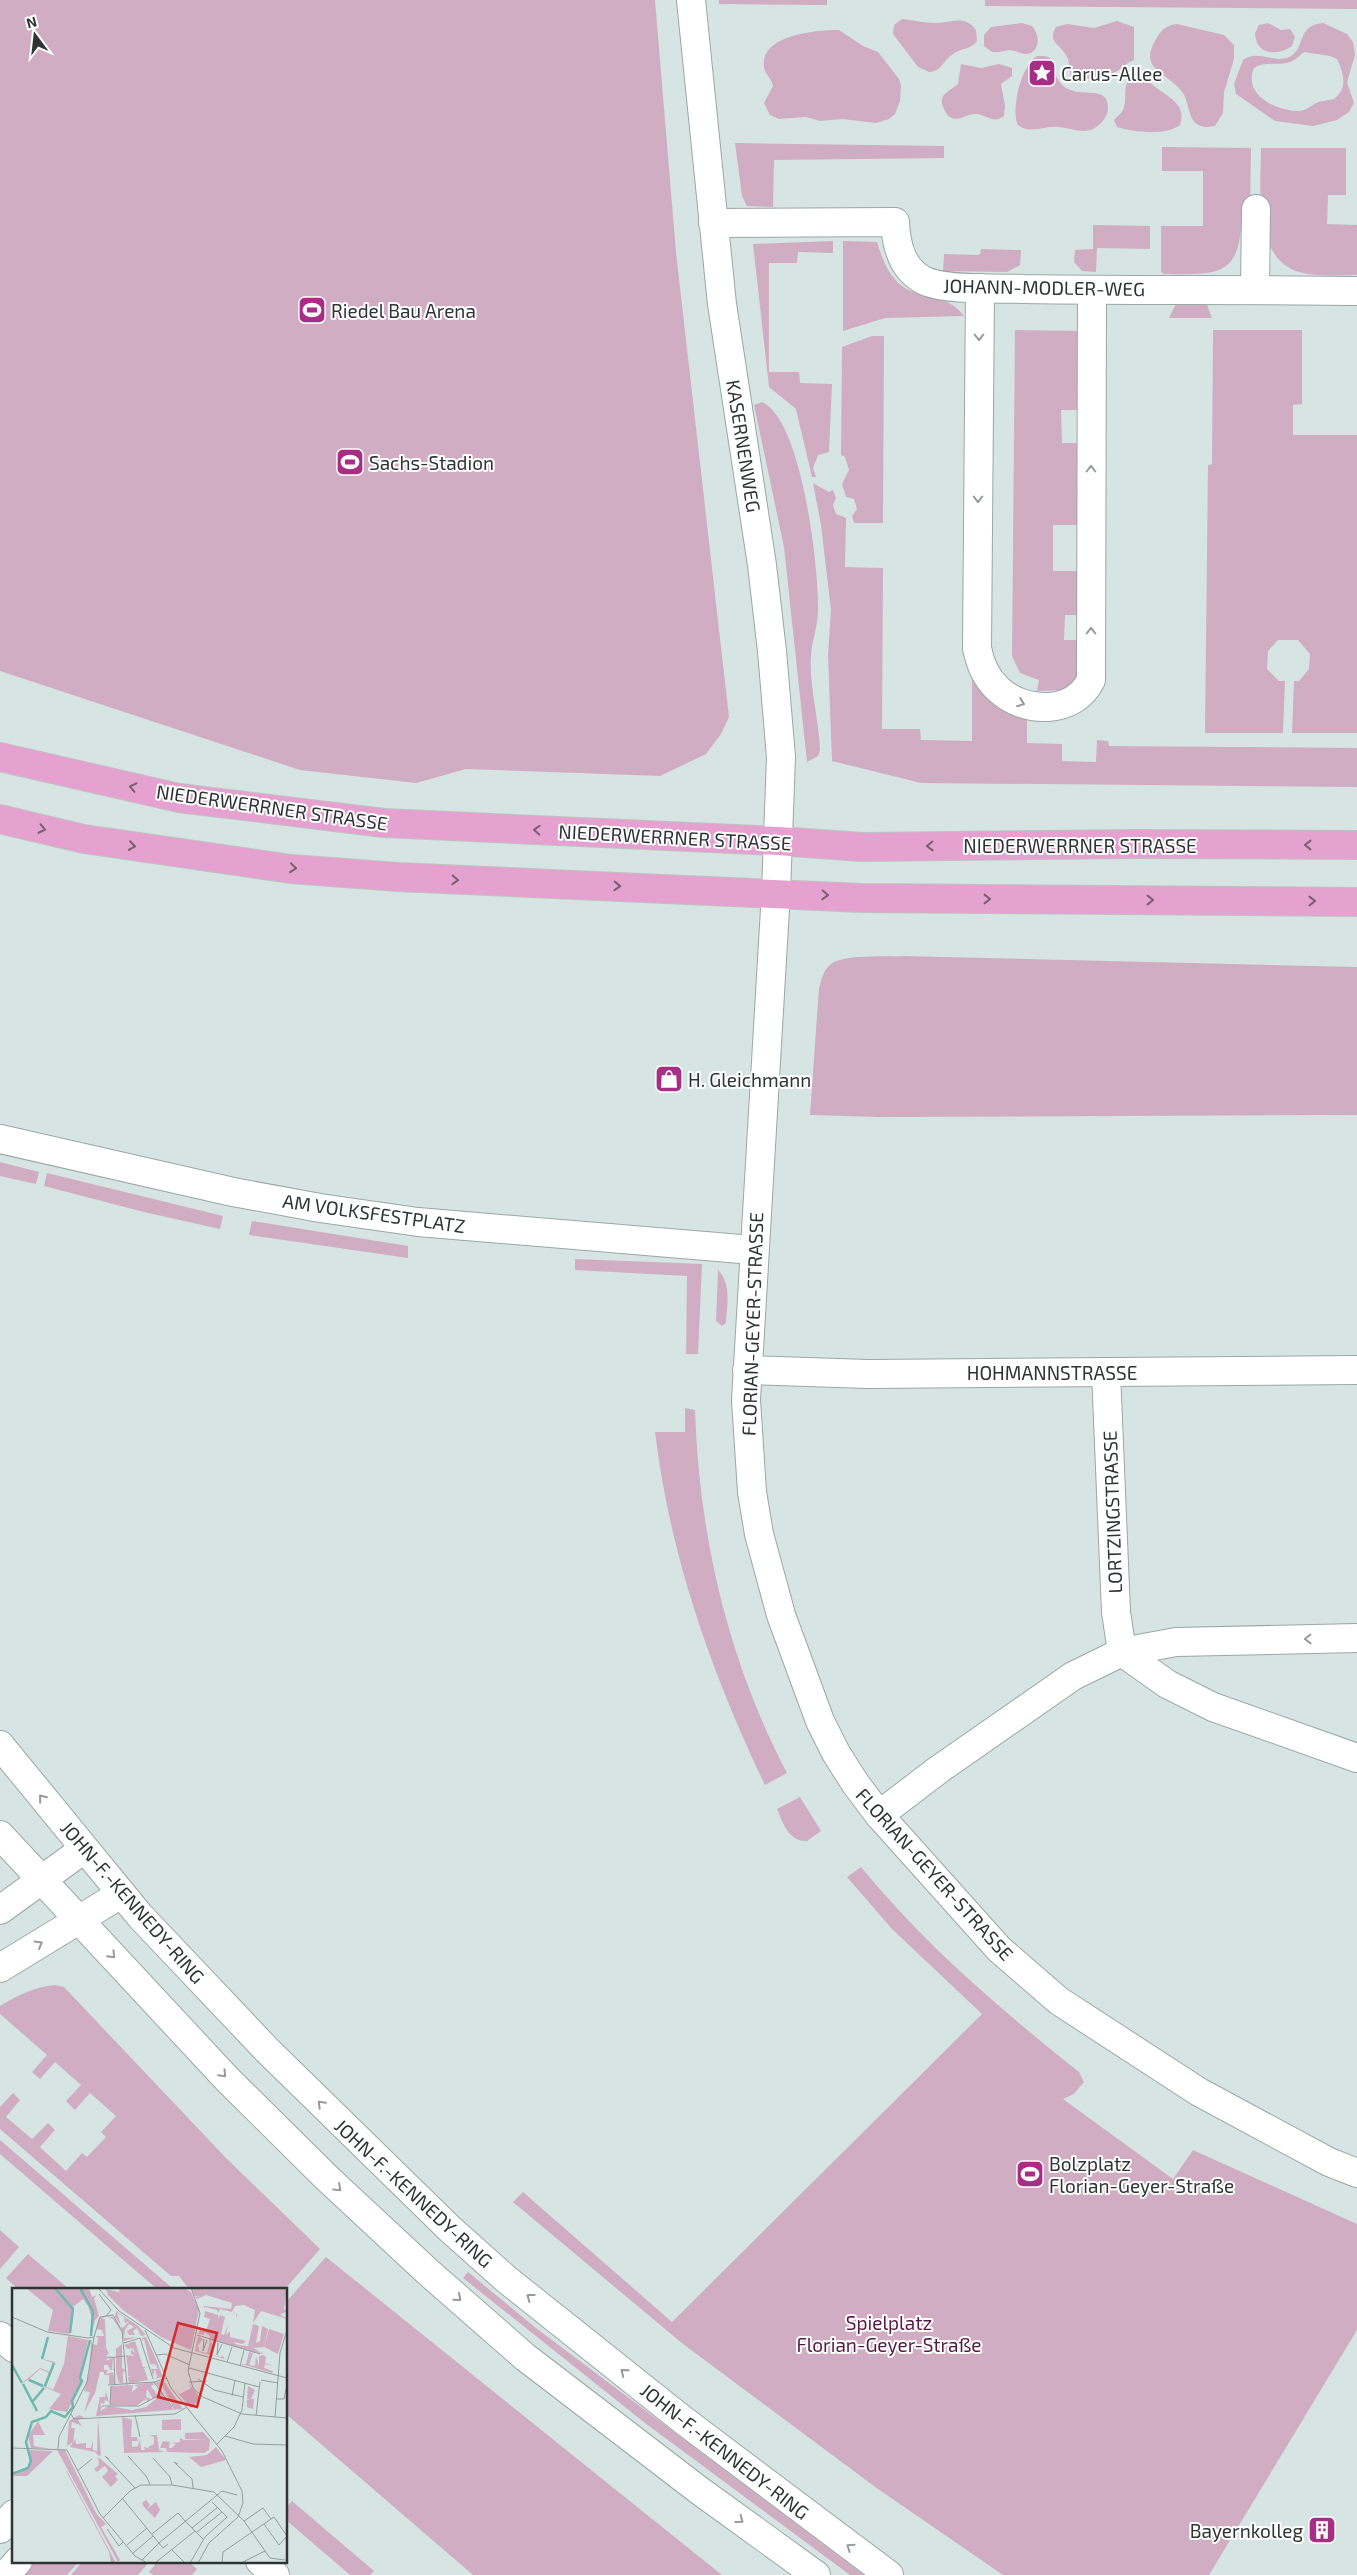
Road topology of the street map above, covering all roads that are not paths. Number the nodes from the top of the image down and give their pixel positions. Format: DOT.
graph roads {
  1 [pos="691,0"];
  2 [pos="1256,209"];
  3 [pos="713,223"];
  4 [pos="980,288"];
  5 [pos="1255,289"];
  6 [pos="1092,290"];
  7 [pos="1357,291"];
  8 [pos="0,757"];
  9 [pos="0,819"];
  10 [pos="778,841"];
  11 [pos="1357,845"];
  12 [pos="776,892"];
  13 [pos="1357,902"];
  14 [pos="0,1139"];
  15 [pos="753,1250"];
  16 [pos="747,1370"];
  17 [pos="1357,1370"];
  18 [pos="1106,1372"];
  19 [pos="1357,1638"];
  20 [pos="1122,1652"];
  21 [pos="0,1745"];
  22 [pos="1357,1758"];
  23 [pos="879,1815"];
  24 [pos="0,1835"];
  25 [pos="84,1850"];
  26 [pos="42,1880"];
  27 [pos="121,1894"];
  28 [pos="0,1910"];
  29 [pos="78,1920"];
  30 [pos="0,1968"];
  31 [pos="1357,2173"];
  32 [pos="0,2336"];
  33 [pos="12,2346"];
  34 [pos="12,2516"];
  35 [pos="0,2529"];
  36 [pos="17,2562"];
  37 [pos="261,2562"];
  38 [pos="6,2575"];
  39 [pos="276,2575"];
  40 [pos="816,2575"];
  41 [pos="889,2575"];
  1 -- 3 [label="street, KASERNENWEG"];
  2 -- 5 [label="street"];
  3 -- 4 [label="street, JOHANN-MODLER-WEG"];
  3 -- 10 [label="street, KASERNENWEG"];
  4 -- 6 [label="street, JOHANN-MODLER-WEG"];
  4 -- 6 [label="street, one-way"];
  5 -- 6 [label="street, JOHANN-MODLER-WEG"];
  5 -- 7 [label="street, JOHANN-MODLER-WEG"];
  10 -- 8 [label="main road, NIEDERWERRNER STRASSE, one-way"];
  9 -- 12 [label="main road, one-way"];
  11 -- 10 [label="main road, NIEDERWERRNER STRASSE, one-way"];
  10 -- 12 [label="street, KASERNENWEG"];
  12 -- 13 [label="main road, one-way"];
  12 -- 15 [label="street, FLORIAN-GEYER-STRASSE"];
  14 -- 15 [label="street, AM VOLKSFESTPLATZ"];
  15 -- 16 [label="street, FLORIAN-GEYER-STRASSE"];
  16 -- 18 [label="street, HOHMANNSTRASSE"];
  16 -- 23 [label="street, FLORIAN-GEYER-STRASSE"];
  17 -- 18 [label="street, HOHMANNSTRASSE"];
  18 -- 20 [label="street, LORTZINGSTRASSE"];
  19 -- 20 [label="street, one-way"];
  20 -- 22 [label="street"];
  20 -- 23 [label="street"];
  25 -- 21 [label="street, JOHN-F.-KENNEDY-RING, one-way"];
  23 -- 31 [label="street, FLORIAN-GEYER-STRASSE"];
  24 -- 26 [label="street"];
  25 -- 26 [label="street"];
  25 -- 27 [label="street, JOHN-F.-KENNEDY-RING"];
  26 -- 28 [label="street"];
  26 -- 29 [label="street"];
  27 -- 29 [label="street"];
  41 -- 27 [label="street, JOHN-F.-KENNEDY-RING, one-way"];
  30 -- 29 [label="street, one-way"];
  29 -- 40 [label="street, one-way"];
  32 -- 33 [label="street"];
  34 -- 35 [label="street"];
  36 -- 38 [label="street"];
  37 -- 39 [label="street"];
}
